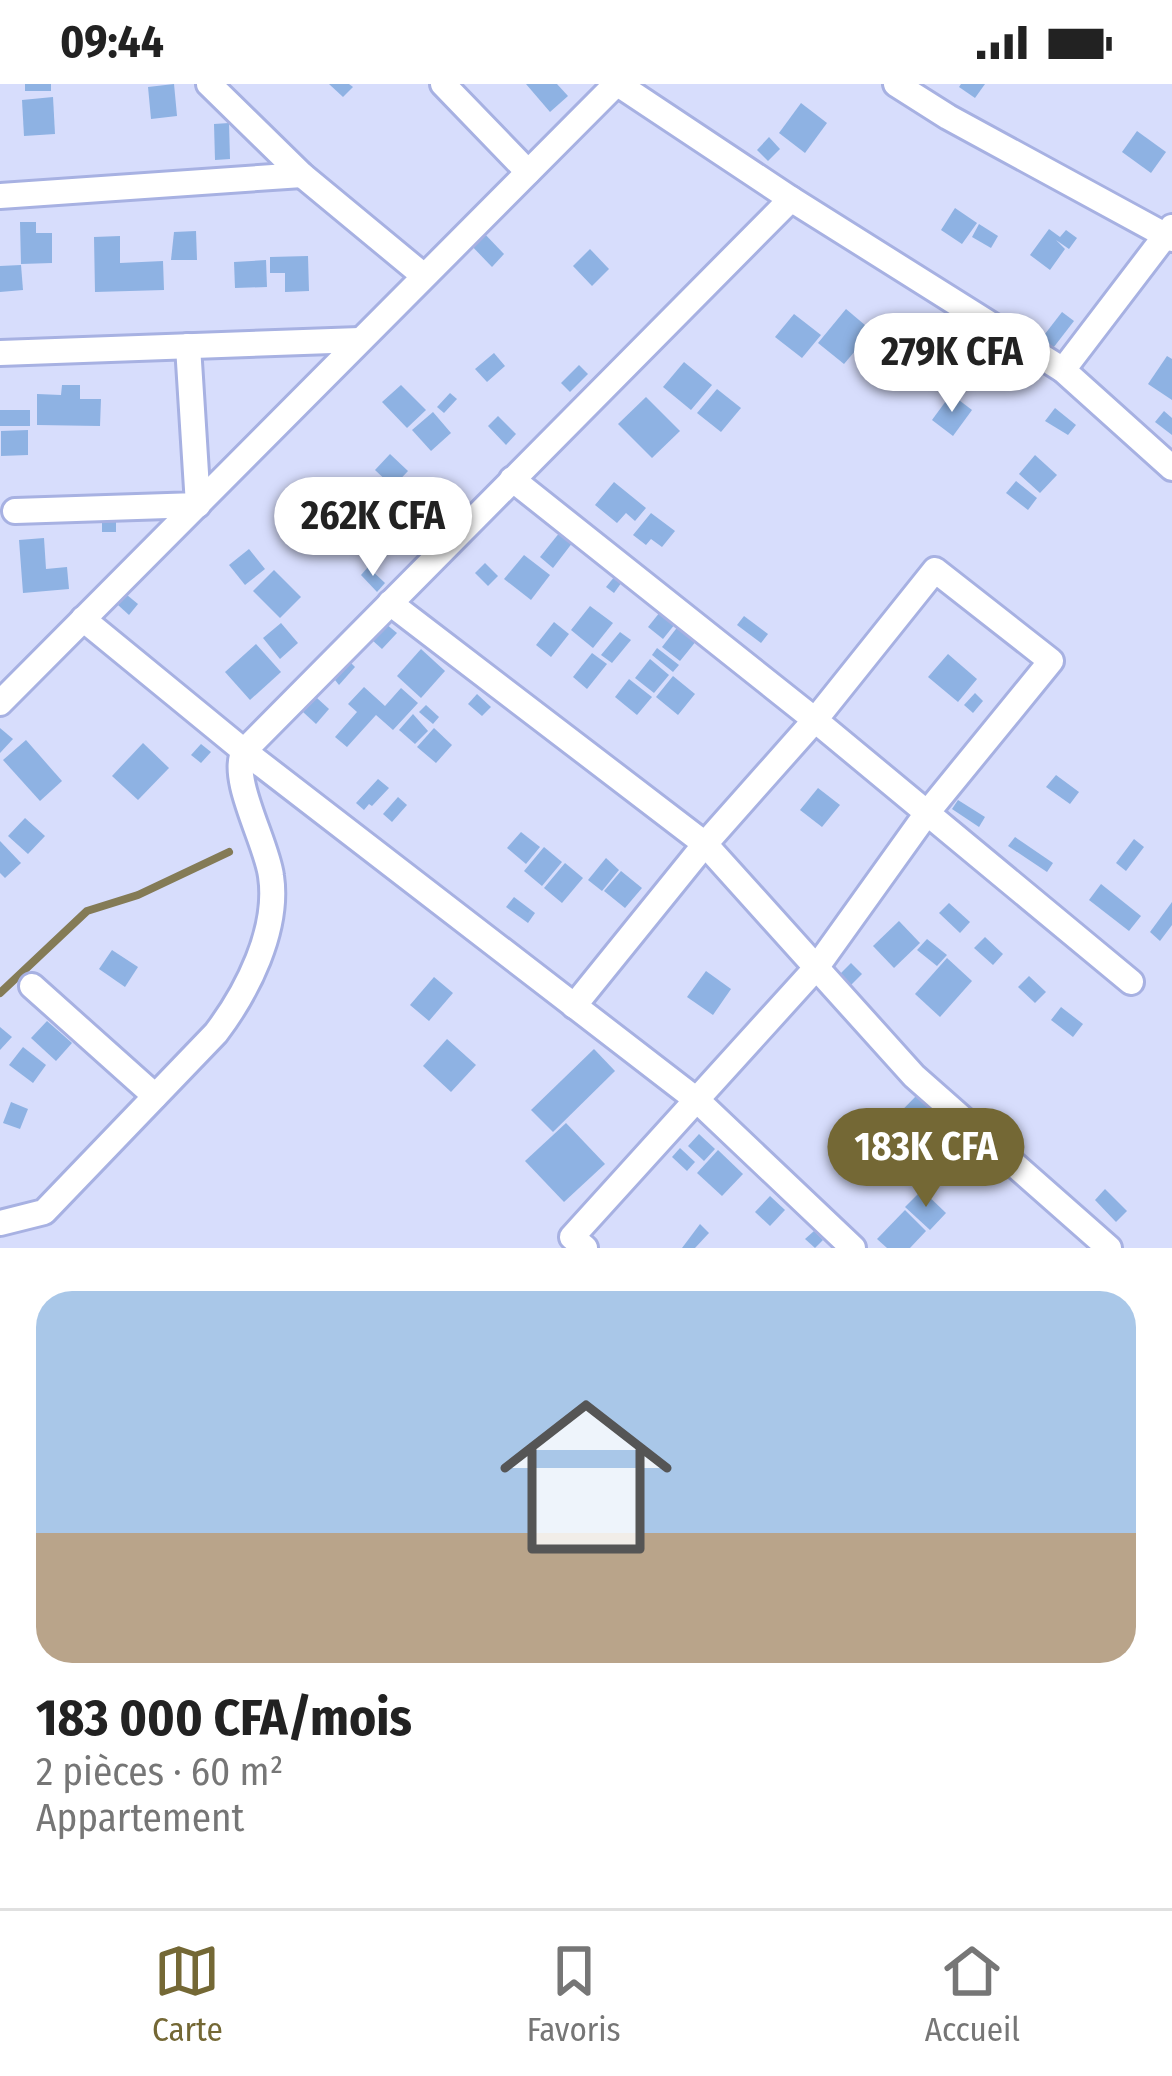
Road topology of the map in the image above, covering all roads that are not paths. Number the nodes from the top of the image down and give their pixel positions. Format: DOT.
graph roads {
  1 [pos="209,84"];
  2 [pos="443,84"];
  3 [pos="617,84"];
  4 [pos="896,84"];
  5 [pos="528,172"];
  6 [pos="302,175"];
  7 [pos="0,196"];
  8 [pos="791,199"];
  9 [pos="1170,235"];
  10 [pos="424,276"];
  11 [pos="360,340"];
  12 [pos="188,346"];
  13 [pos="0,353"];
  14 [pos="1063,370"];
  15 [pos="1172,468"];
  16 [pos="512,479"];
  17 [pos="198,505"];
  18 [pos="15,511"];
  19 [pos="390,603"];
  20 [pos="83,619"];
  21 [pos="0,703"];
  22 [pos="815,720"];
  23 [pos="244,751"];
  24 [pos="927,814"];
  25 [pos="704,844"];
  26 [pos="816,968"];
  27 [pos="1131,982"];
  28 [pos="32,986"];
  29 [pos="574,1006"];
  30 [pos="155,1096"];
  31 [pos="698,1101"];
  32 [pos="0,1223"];
  33 [pos="585,1248"];
  34 [pos="853,1248"];
  35 [pos="1109,1248"];
  1 -- 6 [label="street"];
  2 -- 5 [label="street"];
  3 -- 5 [label="street"];
  3 -- 8 [label="street"];
  4 -- 9 [label="street"];
  5 -- 10 [label="street"];
  6 -- 7 [label="street"];
  6 -- 10 [label="street"];
  8 -- 14 [label="street"];
  8 -- 16 [label="street"];
  9 -- 14 [label="street"];
  10 -- 11 [label="street"];
  11 -- 12 [label="street"];
  11 -- 17 [label="street"];
  12 -- 13 [label="street"];
  12 -- 17 [label="street"];
  14 -- 15 [label="street"];
  16 -- 19 [label="street"];
  16 -- 22 [label="street"];
  17 -- 18 [label="street"];
  17 -- 20 [label="street"];
  19 -- 23 [label="street"];
  19 -- 25 [label="street"];
  20 -- 21 [label="street"];
  20 -- 23 [label="street"];
  22 -- 24 [label="street"];
  22 -- 24 [label="street"];
  22 -- 25 [label="street"];
  23 -- 29 [label="street"];
  23 -- 30 [label="street"];
  24 -- 26 [label="street"];
  24 -- 27 [label="street"];
  25 -- 26 [label="street"];
  25 -- 29 [label="street"];
  26 -- 31 [label="street"];
  26 -- 35 [label="street"];
  28 -- 30 [label="street"];
  29 -- 31 [label="street"];
  30 -- 32 [label="street"];
  31 -- 33 [label="street"];
  31 -- 34 [label="street"];
}
